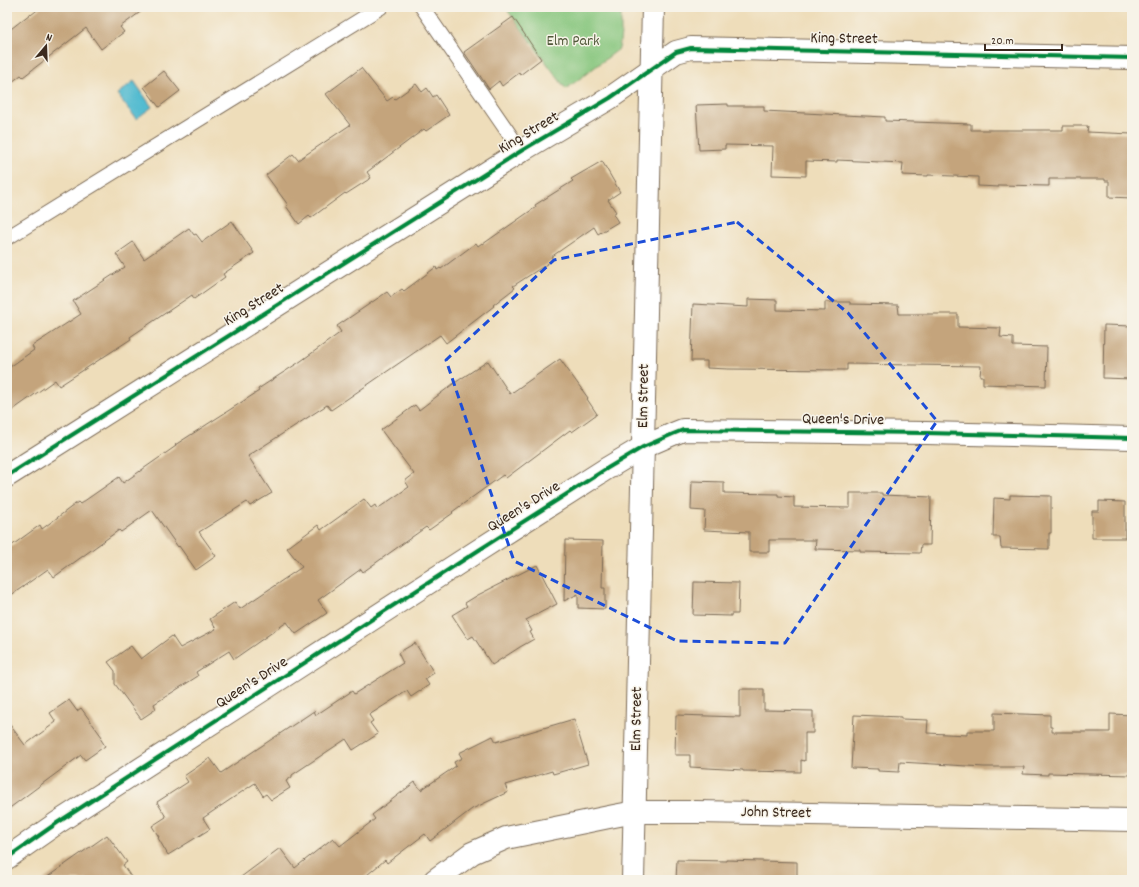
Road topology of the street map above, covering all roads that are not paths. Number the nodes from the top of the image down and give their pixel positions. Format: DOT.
graph roads {
  1 [pos="381,7"];
  2 [pos="422,7"];
  3 [pos="653,7"];
  4 [pos="1132,58"];
  5 [pos="651,69"];
  6 [pos="521,151"];
  7 [pos="7,238"];
  8 [pos="1132,438"];
  9 [pos="643,447"];
  10 [pos="7,476"];
  11 [pos="635,812"];
  12 [pos="1132,820"];
  13 [pos="7,858"];
  14 [pos="435,880"];
  15 [pos="633,880"];
  1 -- 7 [label="lane"];
  2 -- 6 [label="lane"];
  3 -- 5 [label="street, Elm Street"];
  4 -- 5 [label="street, King Street"];
  5 -- 6 [label="street, King Street"];
  5 -- 9 [label="street, Elm Street"];
  6 -- 10 [label="street, King Street"];
  8 -- 9 [label="street, Queen's Drive"];
  9 -- 11 [label="street, Elm Street"];
  9 -- 13 [label="street, Queen's Drive"];
  11 -- 12 [label="street, John Street"];
  11 -- 14 [label="street, John Street"];
  11 -- 15 [label="street, Elm Street"];
}
